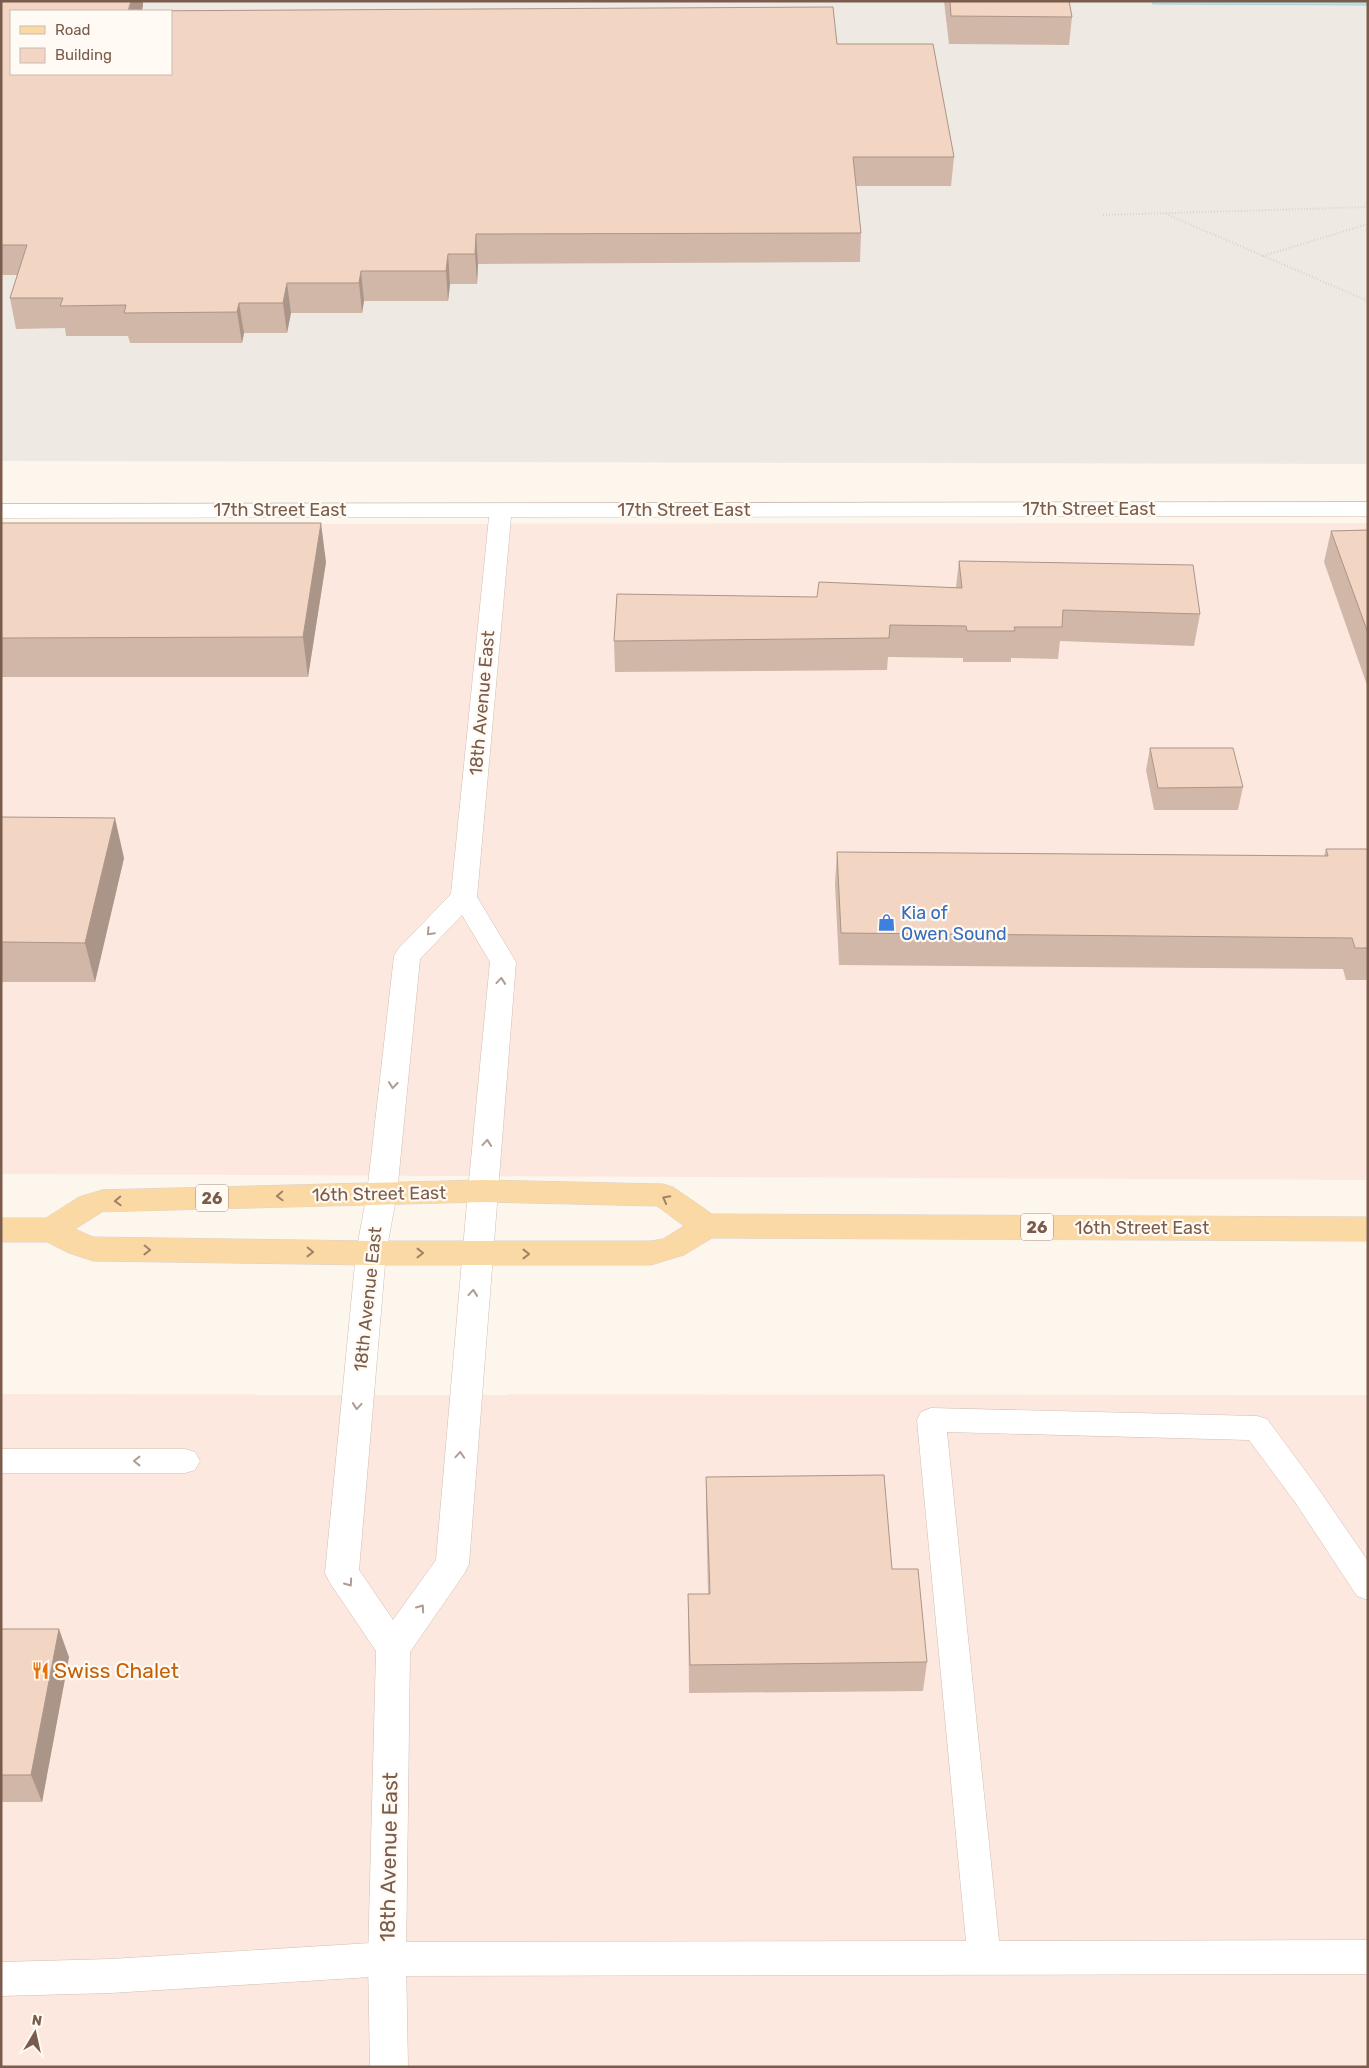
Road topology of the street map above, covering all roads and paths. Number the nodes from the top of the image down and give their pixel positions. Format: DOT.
graph roads {
  1 [pos="1368,207"];
  2 [pos="1163,213"];
  3 [pos="1103,215"];
  4 [pos="1368,224"];
  5 [pos="1263,256"];
  6 [pos="1368,301"];
  7 [pos="1368,509"];
  8 [pos="501,510"];
  9 [pos="1,511"];
  10 [pos="464,897"];
  11 [pos="483,1191"];
  12 [pos="382,1193"];
  13 [pos="706,1226"];
  14 [pos="1368,1229"];
  15 [pos="1,1230"];
  16 [pos="50,1230"];
  17 [pos="371,1253"];
  18 [pos="477,1254"];
  19 [pos="1,1461"];
  20 [pos="186,1461"];
  21 [pos="1368,1587"];
  22 [pos="393,1648"];
  23 [pos="1368,1957"];
  24 [pos="984,1958"];
  25 [pos="387,1959"];
  26 [pos="1,1979"];
  27 [pos="389,2067"];
  1 -- 2 [label="path"];
  2 -- 3 [label="path"];
  2 -- 5 [label="path"];
  4 -- 5 [label="path"];
  5 -- 6 [label="path"];
  7 -- 8 [label="street, 17th Street East"];
  8 -- 9 [label="street, 17th Street East"];
  8 -- 10 [label="street, 18th Avenue East"];
  11 -- 10 [label="street, one-way"];
  10 -- 12 [label="street, 18th Avenue East, one-way"];
  11 -- 12 [label="main road, 16th Street East / 26"];
  13 -- 11 [label="main road, 16th Street East / 26, one-way"];
  11 -- 18 [label="street"];
  12 -- 16 [label="main road, 16th Street East / 26, one-way"];
  12 -- 17 [label="street, 18th Avenue East"];
  13 -- 14 [label="main road, 16th Street East / 26"];
  18 -- 13 [label="main road, one-way"];
  15 -- 16 [label="main road"];
  16 -- 17 [label="main road, one-way"];
  17 -- 18 [label="main road, one-way"];
  17 -- 22 [label="street, 18th Avenue East, one-way"];
  22 -- 18 [label="street, one-way"];
  20 -- 19 [label="lane, one-way"];
  21 -- 24 [label="lane"];
  22 -- 25 [label="street, 18th Avenue East"];
  23 -- 24 [label="lane"];
  24 -- 25 [label="lane"];
  25 -- 26 [label="lane"];
  25 -- 27 [label="street, 18th Avenue East"];
}
